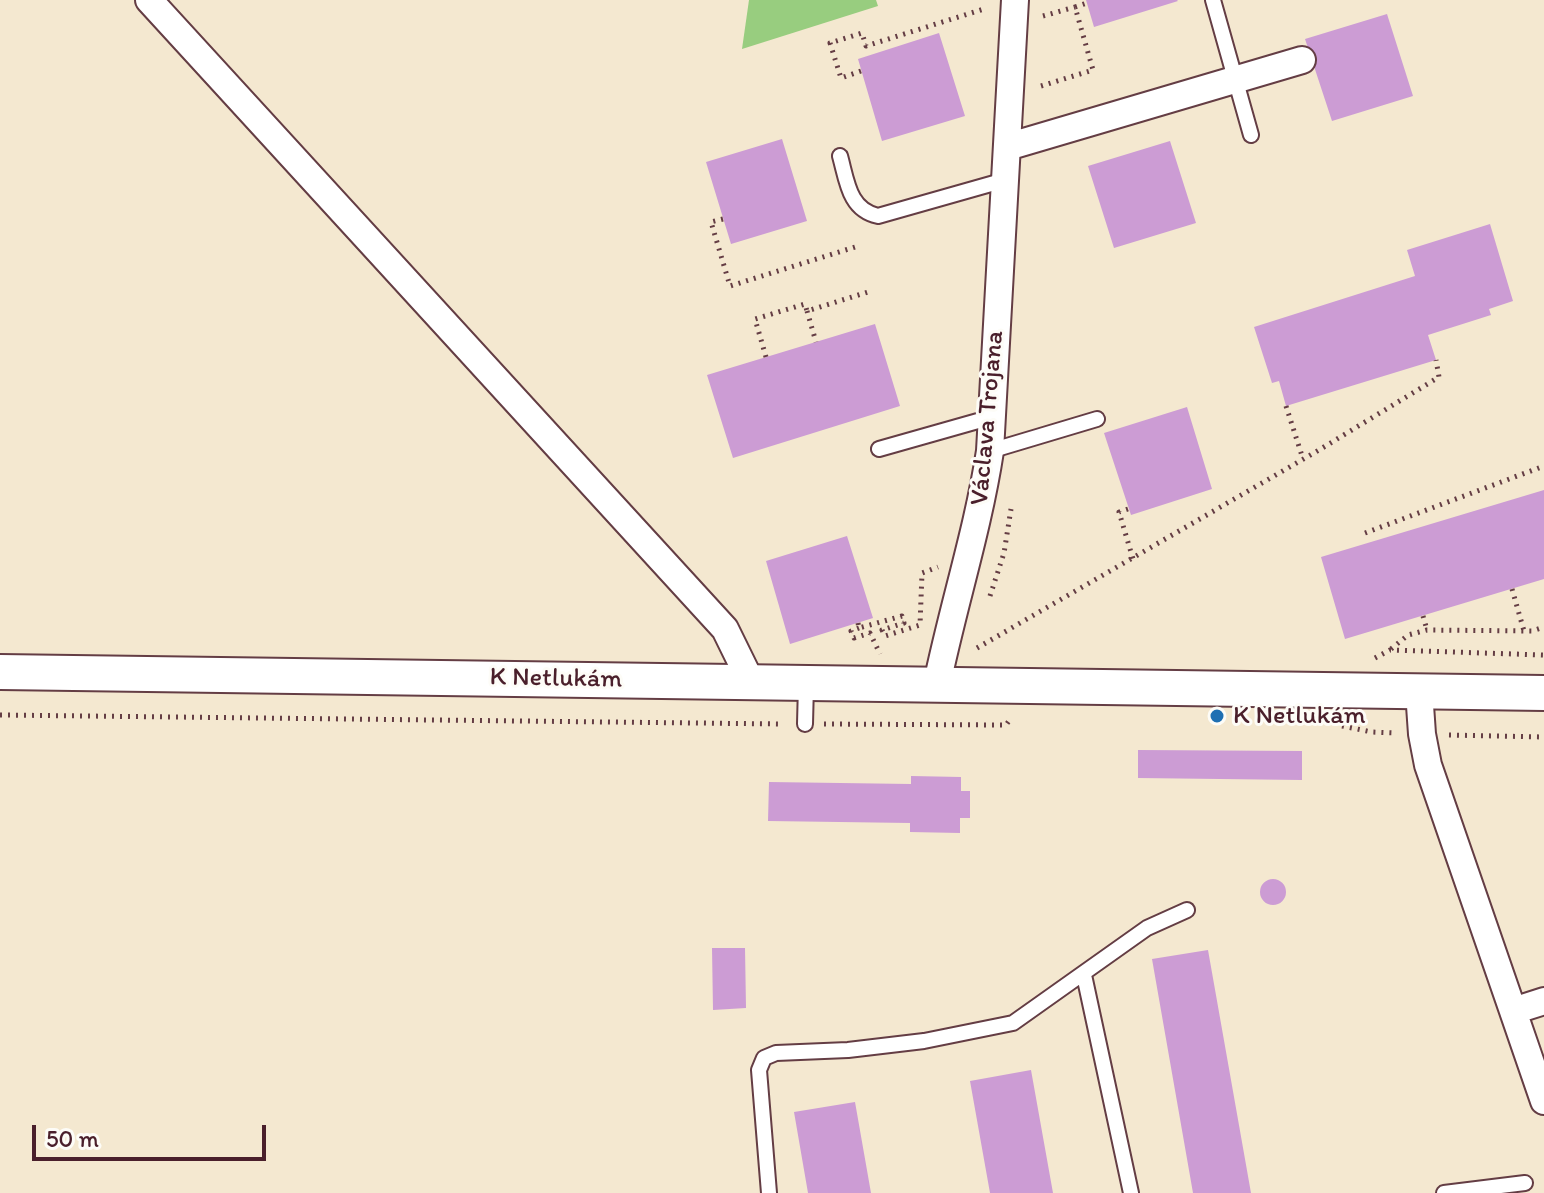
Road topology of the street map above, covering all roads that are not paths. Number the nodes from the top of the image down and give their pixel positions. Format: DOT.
graph roads {
  1 [pos="149,0"];
  2 [pos="1015,0"];
  3 [pos="1213,0"];
  4 [pos="1302,60"];
  5 [pos="1235,79"];
  6 [pos="1251,135"];
  7 [pos="1007,147"];
  8 [pos="840,156"];
  9 [pos="1005,180"];
  10 [pos="992,417"];
  11 [pos="1097,419"];
  12 [pos="879,449"];
  13 [pos="990,451"];
  14 [pos="0,672"];
  15 [pos="751,682"];
  16 [pos="806,683"];
  17 [pos="937,684"];
  18 [pos="1419,691"];
  19 [pos="1544,693"];
  20 [pos="805,724"];
  21 [pos="1187,910"];
  22 [pos="1084,975"];
  23 [pos="1544,1001"];
  24 [pos="1513,1011"];
  25 [pos="1544,1101"];
  26 [pos="1525,1183"];
  27 [pos="769,1193"];
  28 [pos="1131,1193"];
  29 [pos="1444,1193"];
  1 -- 15 [label="street"];
  2 -- 7 [label="street, Václava Trojana"];
  3 -- 5 [label="lane"];
  4 -- 5 [label="street"];
  5 -- 6 [label="lane"];
  5 -- 7 [label="street"];
  7 -- 9 [label="street, Václava Trojana"];
  8 -- 9 [label="lane"];
  9 -- 10 [label="street, Václava Trojana"];
  10 -- 12 [label="lane"];
  10 -- 13 [label="street, Václava Trojana"];
  11 -- 13 [label="lane"];
  13 -- 17 [label="street, Václava Trojana"];
  14 -- 15 [label="street, K Netlukám"];
  15 -- 16 [label="street, K Netlukám"];
  16 -- 17 [label="street, K Netlukám"];
  16 -- 20 [label="lane"];
  17 -- 18 [label="street, K Netlukám"];
  18 -- 19 [label="street, K Netlukám"];
  18 -- 24 [label="street"];
  21 -- 22 [label="lane"];
  22 -- 27 [label="lane"];
  22 -- 28 [label="lane"];
  23 -- 24 [label="street"];
  24 -- 25 [label="street"];
  26 -- 29 [label="lane"];
}
